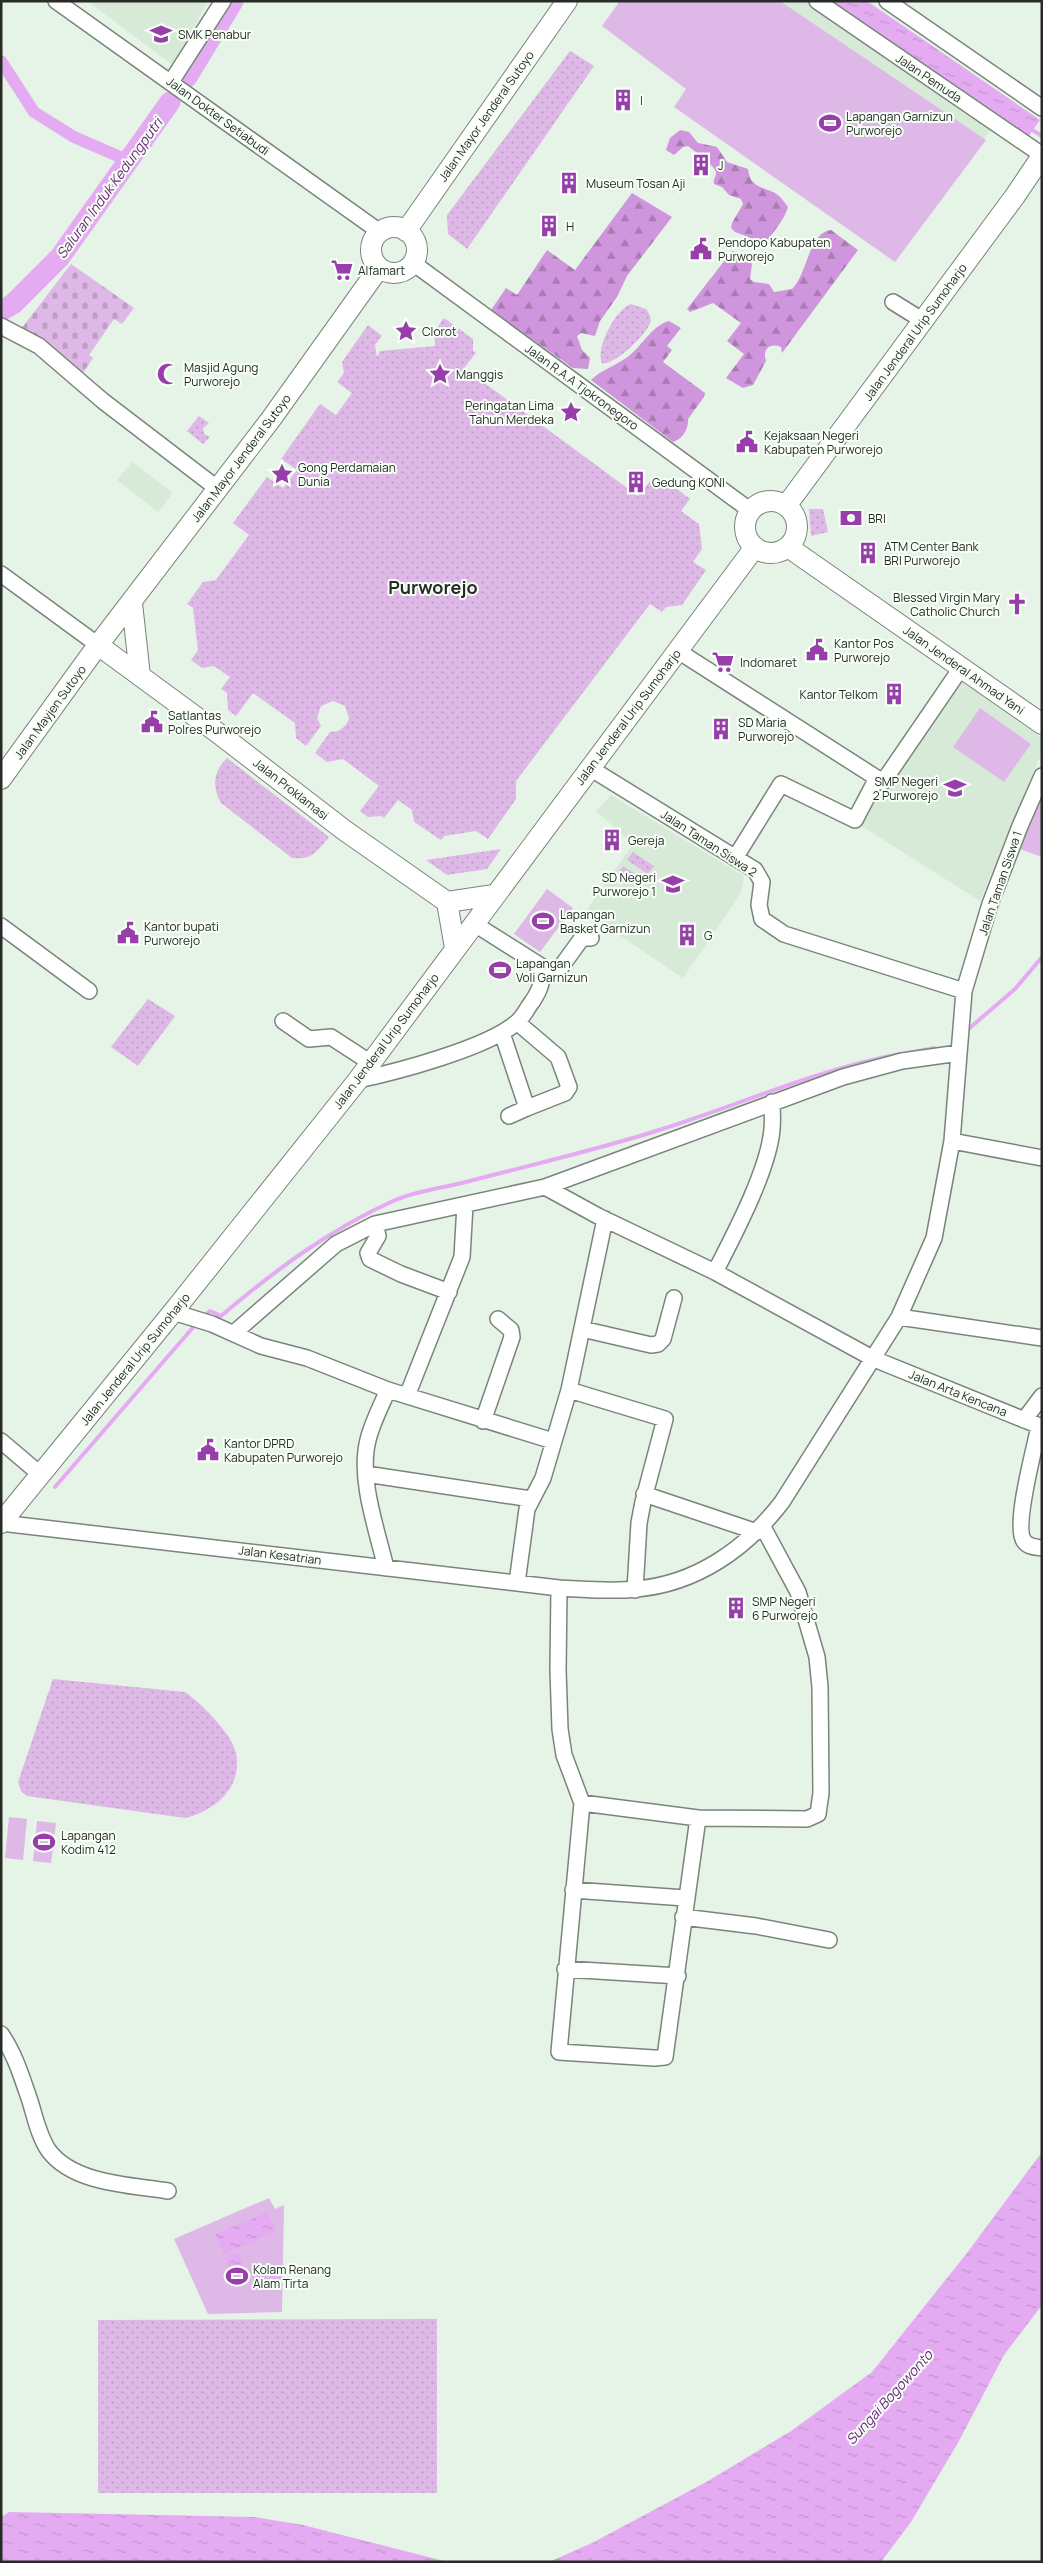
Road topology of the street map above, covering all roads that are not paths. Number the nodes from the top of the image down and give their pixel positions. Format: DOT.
graph roads {
  1 [pos="56,1"];
  2 [pos="223,1"];
  3 [pos="566,1"];
  4 [pos="817,1"];
  5 [pos="887,1"];
  6 [pos="171,82"];
  7 [pos="1042,108"];
  8 [pos="1042,155"];
  9 [pos="406,231"];
  10 [pos="380,232"];
  11 [pos="413,263"];
  12 [pos="379,268"];
  13 [pos="893,302"];
  14 [pos="922,320"];
  15 [pos="1,326"];
  16 [pos="218,489"];
  17 [pos="786,506"];
  18 [pos="751,511"];
  19 [pos="788,547"];
  20 [pos="754,548"];
  21 [pos="1,574"];
  22 [pos="132,603"];
  23 [pos="98,645"];
  24 [pos="678,651"];
  25 [pos="961,668"];
  26 [pos="140,676"];
  27 [pos="1042,724"];
  28 [pos="590,768"];
  29 [pos="1042,776"];
  30 [pos="877,778"];
  31 [pos="1,779"];
  32 [pos="735,858"];
  33 [pos="494,895"];
  34 [pos="447,902"];
  35 [pos="473,923"];
  36 [pos="1,926"];
  37 [pos="591,938"];
  38 [pos="455,948"];
  39 [pos="539,966"];
  40 [pos="89,992"];
  41 [pos="964,992"];
  42 [pos="283,1021"];
  43 [pos="518,1023"];
  44 [pos="502,1033"];
  45 [pos="959,1053"];
  46 [pos="371,1062"];
  47 [pos="358,1080"];
  48 [pos="772,1102"];
  49 [pos="527,1108"];
  50 [pos="509,1116"];
  51 [pos="952,1141"];
  52 [pos="1042,1158"];
  53 [pos="545,1187"];
  54 [pos="465,1205"];
  55 [pos="605,1219"];
  56 [pos="375,1224"];
  57 [pos="715,1272"];
  58 [pos="449,1292"];
  59 [pos="674,1298"];
  60 [pos="180,1314"];
  61 [pos="899,1317"];
  62 [pos="498,1319"];
  63 [pos="582,1329"];
  64 [pos="234,1333"];
  65 [pos="1042,1338"];
  66 [pos="874,1359"];
  67 [pos="388,1390"];
  68 [pos="568,1390"];
  69 [pos="407,1396"];
  70 [pos="1042,1396"];
  71 [pos="1024,1420"];
  72 [pos="483,1421"];
  73 [pos="1040,1426"];
  74 [pos="1,1441"];
  75 [pos="553,1441"];
  76 [pos="366,1474"];
  77 [pos="40,1475"];
  78 [pos="644,1494"];
  79 [pos="531,1499"];
  80 [pos="1,1523"];
  81 [pos="760,1530"];
  82 [pos="1042,1548"];
  83 [pos="386,1568"];
  84 [pos="517,1583"];
  85 [pos="559,1588"];
  86 [pos="635,1590"];
  87 [pos="582,1803"];
  88 [pos="698,1818"];
  89 [pos="574,1890"];
  90 [pos="685,1898"];
  91 [pos="683,1917"];
  92 [pos="829,1940"];
  93 [pos="565,1970"];
  94 [pos="678,1976"];
  95 [pos="1,2034"];
  96 [pos="168,2191"];
  1 -- 6 [label="street, Jalan Dokter Setiabudi"];
  2 -- 6 [label="street"];
  3 -- 9 [label="main road, Jalan Mayor Jenderal Sutoyo"];
  4 -- 8 [label="street, Jalan Pemuda"];
  5 -- 7 [label="street"];
  6 -- 10 [label="street, Jalan Dokter Setiabudi"];
  8 -- 14 [label="main road, Jalan Jenderal Urip Sumoharjo"];
  9 -- 10 [label="main road"];
  9 -- 11 [label="main road"];
  10 -- 12 [label="main road"];
  11 -- 12 [label="main road"];
  11 -- 18 [label="street, Jalan R.A.A Tjokronegoro"];
  12 -- 16 [label="main road, Jalan Mayor Jenderal Sutoyo"];
  13 -- 14 [label="street"];
  14 -- 17 [label="main road, Jalan Jenderal Urip Sumoharjo"];
  15 -- 16 [label="street"];
  16 -- 22 [label="main road, Jalan Mayor Jenderal Sutoyo"];
  17 -- 18 [label="main road"];
  17 -- 19 [label="main road"];
  18 -- 20 [label="main road"];
  19 -- 20 [label="main road"];
  19 -- 25 [label="main road, Jalan Jenderal Ahmad Yani"];
  20 -- 24 [label="main road, Jalan Jenderal Urip Sumoharjo"];
  21 -- 23 [label="street"];
  22 -- 23 [label="main road, Jalan Mayor Jenderal Sutoyo"];
  22 -- 26 [label="main road"];
  23 -- 26 [label="main road, Jalan Proklamasi"];
  23 -- 31 [label="main road, Jalan Mayjen Sutoyo"];
  24 -- 28 [label="main road, Jalan Jenderal Urip Sumoharjo"];
  24 -- 30 [label="street"];
  25 -- 27 [label="main road, Jalan Jenderal Ahmad Yani"];
  25 -- 30 [label="street"];
  26 -- 34 [label="main road, Jalan Proklamasi"];
  28 -- 32 [label="street, Jalan Taman Siswa 2"];
  28 -- 33 [label="main road, Jalan Jenderal Urip Sumoharjo"];
  29 -- 41 [label="street, Jalan Taman Siswa 1"];
  30 -- 32 [label="street"];
  32 -- 41 [label="street, Jalan Taman Siswa 2"];
  33 -- 34 [label="main road"];
  33 -- 35 [label="main road, Jalan Jenderal Urip Sumoharjo"];
  34 -- 38 [label="main road"];
  35 -- 38 [label="main road, Jalan Jenderal Urip Sumoharjo"];
  35 -- 39 [label="street"];
  36 -- 40 [label="street"];
  37 -- 39 [label="street"];
  38 -- 46 [label="main road, Jalan Jenderal Urip Sumoharjo"];
  39 -- 43 [label="street"];
  41 -- 45 [label="street, Jalan Taman Siswa 1"];
  42 -- 46 [label="street"];
  43 -- 44 [label="street"];
  43 -- 49 [label="street"];
  44 -- 47 [label="street"];
  44 -- 49 [label="street"];
  45 -- 48 [label="street"];
  45 -- 51 [label="street, Jalan Taman Siswa 1"];
  46 -- 47 [label="main road, Jalan Jenderal Urip Sumoharjo"];
  47 -- 60 [label="main road, Jalan Jenderal Urip Sumoharjo"];
  48 -- 53 [label="street"];
  48 -- 57 [label="street"];
  49 -- 50 [label="street"];
  51 -- 52 [label="street"];
  51 -- 61 [label="street, Jalan Taman Siswa 1"];
  53 -- 54 [label="street"];
  53 -- 55 [label="street, Jalan Arta Kencana"];
  54 -- 56 [label="street"];
  54 -- 58 [label="street"];
  55 -- 57 [label="street, Jalan Arta Kencana"];
  55 -- 63 [label="street"];
  56 -- 58 [label="street"];
  56 -- 64 [label="street"];
  57 -- 66 [label="street, Jalan Arta Kencana"];
  58 -- 69 [label="street"];
  59 -- 63 [label="street"];
  60 -- 64 [label="street"];
  60 -- 77 [label="main road, Jalan Jenderal Urip Sumoharjo"];
  61 -- 65 [label="street"];
  61 -- 66 [label="street, Jalan Taman Siswa 1"];
  62 -- 72 [label="street"];
  63 -- 68 [label="street"];
  64 -- 67 [label="street"];
  66 -- 71 [label="street, Jalan Arta Kencana"];
  66 -- 81 [label="street, Jalan Kesatrian"];
  67 -- 69 [label="street"];
  67 -- 76 [label="street"];
  68 -- 75 [label="street"];
  68 -- 78 [label="street"];
  69 -- 72 [label="street"];
  70 -- 71 [label="street"];
  71 -- 73 [label="street, Jalan Arta Kencana"];
  72 -- 75 [label="street"];
  73 -- 82 [label="street"];
  74 -- 77 [label="street"];
  75 -- 79 [label="street"];
  76 -- 79 [label="street"];
  76 -- 83 [label="street"];
  77 -- 80 [label="main road, Jalan Jenderal Urip Sumoharjo"];
  78 -- 81 [label="street"];
  78 -- 86 [label="street"];
  79 -- 84 [label="street"];
  80 -- 83 [label="street, Jalan Kesatrian"];
  81 -- 86 [label="street, Jalan Kesatrian"];
  81 -- 88 [label="street"];
  83 -- 84 [label="street, Jalan Kesatrian"];
  84 -- 85 [label="street, Jalan Kesatrian"];
  85 -- 86 [label="street, Jalan Kesatrian"];
  85 -- 87 [label="street"];
  87 -- 88 [label="street"];
  87 -- 89 [label="street"];
  88 -- 90 [label="street"];
  89 -- 90 [label="street"];
  89 -- 93 [label="street"];
  90 -- 91 [label="street"];
  91 -- 92 [label="street"];
  91 -- 94 [label="street"];
  93 -- 94 [label="street"];
  93 -- 94 [label="street"];
  95 -- 96 [label="street"];
}
